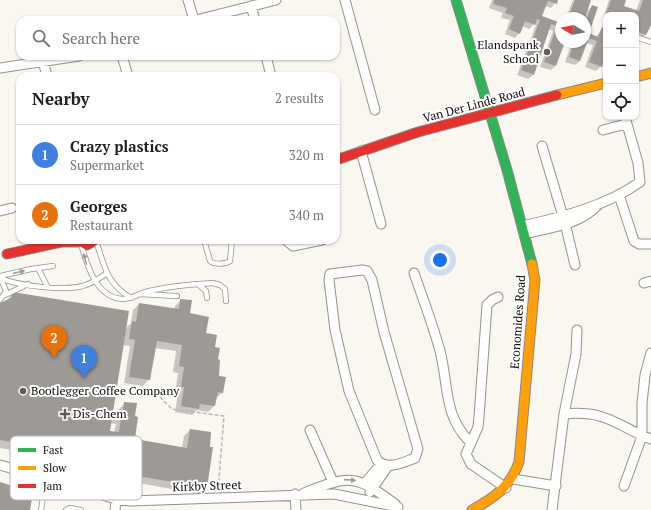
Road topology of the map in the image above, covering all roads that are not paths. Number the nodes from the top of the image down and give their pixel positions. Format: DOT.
graph roads {
  1 [pos="188,0"];
  2 [pos="276,0"];
  3 [pos="345,0"];
  4 [pos="456,0"];
  5 [pos="251,6"];
  6 [pos="194,16"];
  7 [pos="221,16"];
  8 [pos="254,16"];
  9 [pos="639,38"];
  10 [pos="651,42"];
  11 [pos="55,60"];
  12 [pos="123,60"];
  13 [pos="267,60"];
  14 [pos="43,62"];
  15 [pos="0,68"];
  16 [pos="46,72"];
  17 [pos="127,72"];
  18 [pos="270,72"];
  19 [pos="651,73"];
  20 [pos="639,76"];
  21 [pos="603,84"];
  22 [pos="603,89"];
  23 [pos="375,110"];
  24 [pos="490,115"];
  25 [pos="626,120"];
  26 [pos="603,130"];
  27 [pos="542,146"];
  28 [pos="362,153"];
  29 [pos="340,159"];
  30 [pos="619,195"];
  31 [pos="12,208"];
  32 [pos="0,211"];
  33 [pos="564,219"];
  34 [pos="381,224"];
  35 [pos="523,230"];
  36 [pos="30,244"];
  37 [pos="53,244"];
  38 [pos="80,244"];
  39 [pos="97,244"];
  40 [pos="205,244"];
  41 [pos="232,244"];
  42 [pos="291,244"];
  43 [pos="303,244"];
  44 [pos="651,244"];
  45 [pos="3,255"];
  46 [pos="575,265"];
  47 [pos="53,266"];
  48 [pos="38,268"];
  49 [pos="107,273"];
  50 [pos="414,273"];
  51 [pos="0,278"];
  52 [pos="96,282"];
  53 [pos="28,284"];
  54 [pos="195,284"];
  55 [pos="47,286"];
  56 [pos="139,294"];
  57 [pos="5,295"];
  58 [pos="177,296"];
  59 [pos="498,297"];
  60 [pos="131,298"];
  61 [pos="207,298"];
  62 [pos="0,300"];
  63 [pos="226,302"];
  64 [pos="577,330"];
  65 [pos="651,353"];
  66 [pos="564,414"];
  67 [pos="310,430"];
  68 [pos="647,437"];
  69 [pos="470,442"];
  70 [pos="0,465"];
  71 [pos="385,465"];
  72 [pos="10,468"];
  73 [pos="513,480"];
  74 [pos="331,482"];
  75 [pos="369,485"];
  76 [pos="556,486"];
  77 [pos="624,486"];
  78 [pos="506,488"];
  79 [pos="297,494"];
  80 [pos="334,494"];
  81 [pos="43,500"];
  82 [pos="116,500"];
  83 [pos="123,500"];
  84 [pos="365,500"];
  85 [pos="400,509"];
  86 [pos="41,510"];
  87 [pos="66,510"];
  88 [pos="81,510"];
  89 [pos="115,510"];
  90 [pos="296,510"];
  91 [pos="472,510"];
  92 [pos="552,510"];
  1 -- 6 [label="street"];
  2 -- 5 [label="street"];
  3 -- 23 [label="street"];
  4 -- 24 [label="main road, Economides Road"];
  5 -- 7 [label="street"];
  5 -- 8 [label="street"];
  9 -- 10 [label="lane"];
  11 -- 14 [label="street"];
  12 -- 17 [label="street"];
  13 -- 18 [label="street"];
  14 -- 15 [label="street"];
  14 -- 16 [label="street"];
  19 -- 20 [label="main road"];
  21 -- 24 [label="main road, Van Der Linde Road"];
  22 -- 24 [label="main road, Van Der Linde Road"];
  24 -- 28 [label="main road, Van Der Linde Road"];
  24 -- 35 [label="main road, Economides Road"];
  25 -- 26 [label="street"];
  25 -- 30 [label="street"];
  27 -- 33 [label="street"];
  28 -- 29 [label="main road, Van Der Linde Road"];
  28 -- 34 [label="street"];
  30 -- 33 [label="street"];
  30 -- 44 [label="street"];
  31 -- 32 [label="street"];
  33 -- 35 [label="street"];
  33 -- 46 [label="street"];
  35 -- 73 [label="main road, Economides Road"];
  36 -- 45 [label="main road"];
  37 -- 45 [label="main road"];
  52 -- 38 [label="lane, one-way"];
  39 -- 49 [label="lane"];
  40 -- 41 [label="lane"];
  42 -- 43 [label="street"];
  47 -- 48 [label="lane"];
  51 -- 48 [label="lane, one-way"];
  48 -- 55 [label="lane"];
  49 -- 52 [label="lane"];
  49 -- 60 [label="lane"];
  50 -- 69 [label="street"];
  51 -- 53 [label="lane"];
  51 -- 57 [label="lane"];
  52 -- 55 [label="lane"];
  52 -- 60 [label="lane"];
  53 -- 55 [label="lane"];
  53 -- 57 [label="lane"];
  54 -- 56 [label="lane"];
  54 -- 61 [label="lane"];
  54 -- 63 [label="lane"];
  56 -- 58 [label="lane"];
  56 -- 60 [label="lane"];
  57 -- 62 [label="lane"];
  59 -- 69 [label="street"];
  64 -- 66 [label="street"];
  65 -- 68 [label="street"];
  66 -- 68 [label="street"];
  66 -- 76 [label="street"];
  67 -- 74 [label="street"];
  68 -- 77 [label="street"];
  69 -- 78 [label="street"];
  70 -- 72 [label="street, Kirkby Street"];
  71 -- 71 [label="street"];
  71 -- 75 [label="street"];
  73 -- 76 [label="street"];
  73 -- 78 [label="main road, Economides Road"];
  74 -- 75 [label="street, Kirkby Street, one-way"];
  74 -- 79 [label="street, Kirkby Street"];
  74 -- 80 [label="street"];
  75 -- 84 [label="street"];
  75 -- 85 [label="street, Kirkby Street"];
  76 -- 92 [label="street"];
  78 -- 91 [label="main road, Economides Road"];
  79 -- 80 [label="street, Kirkby Street"];
  79 -- 83 [label="street, Kirkby Street"];
  79 -- 90 [label="street"];
  80 -- 84 [label="street, Kirkby Street"];
  81 -- 86 [label="lane"];
  82 -- 89 [label="street"];
  84 -- 85 [label="street, Kirkby Street"];
  87 -- 88 [label="lane"];
}
